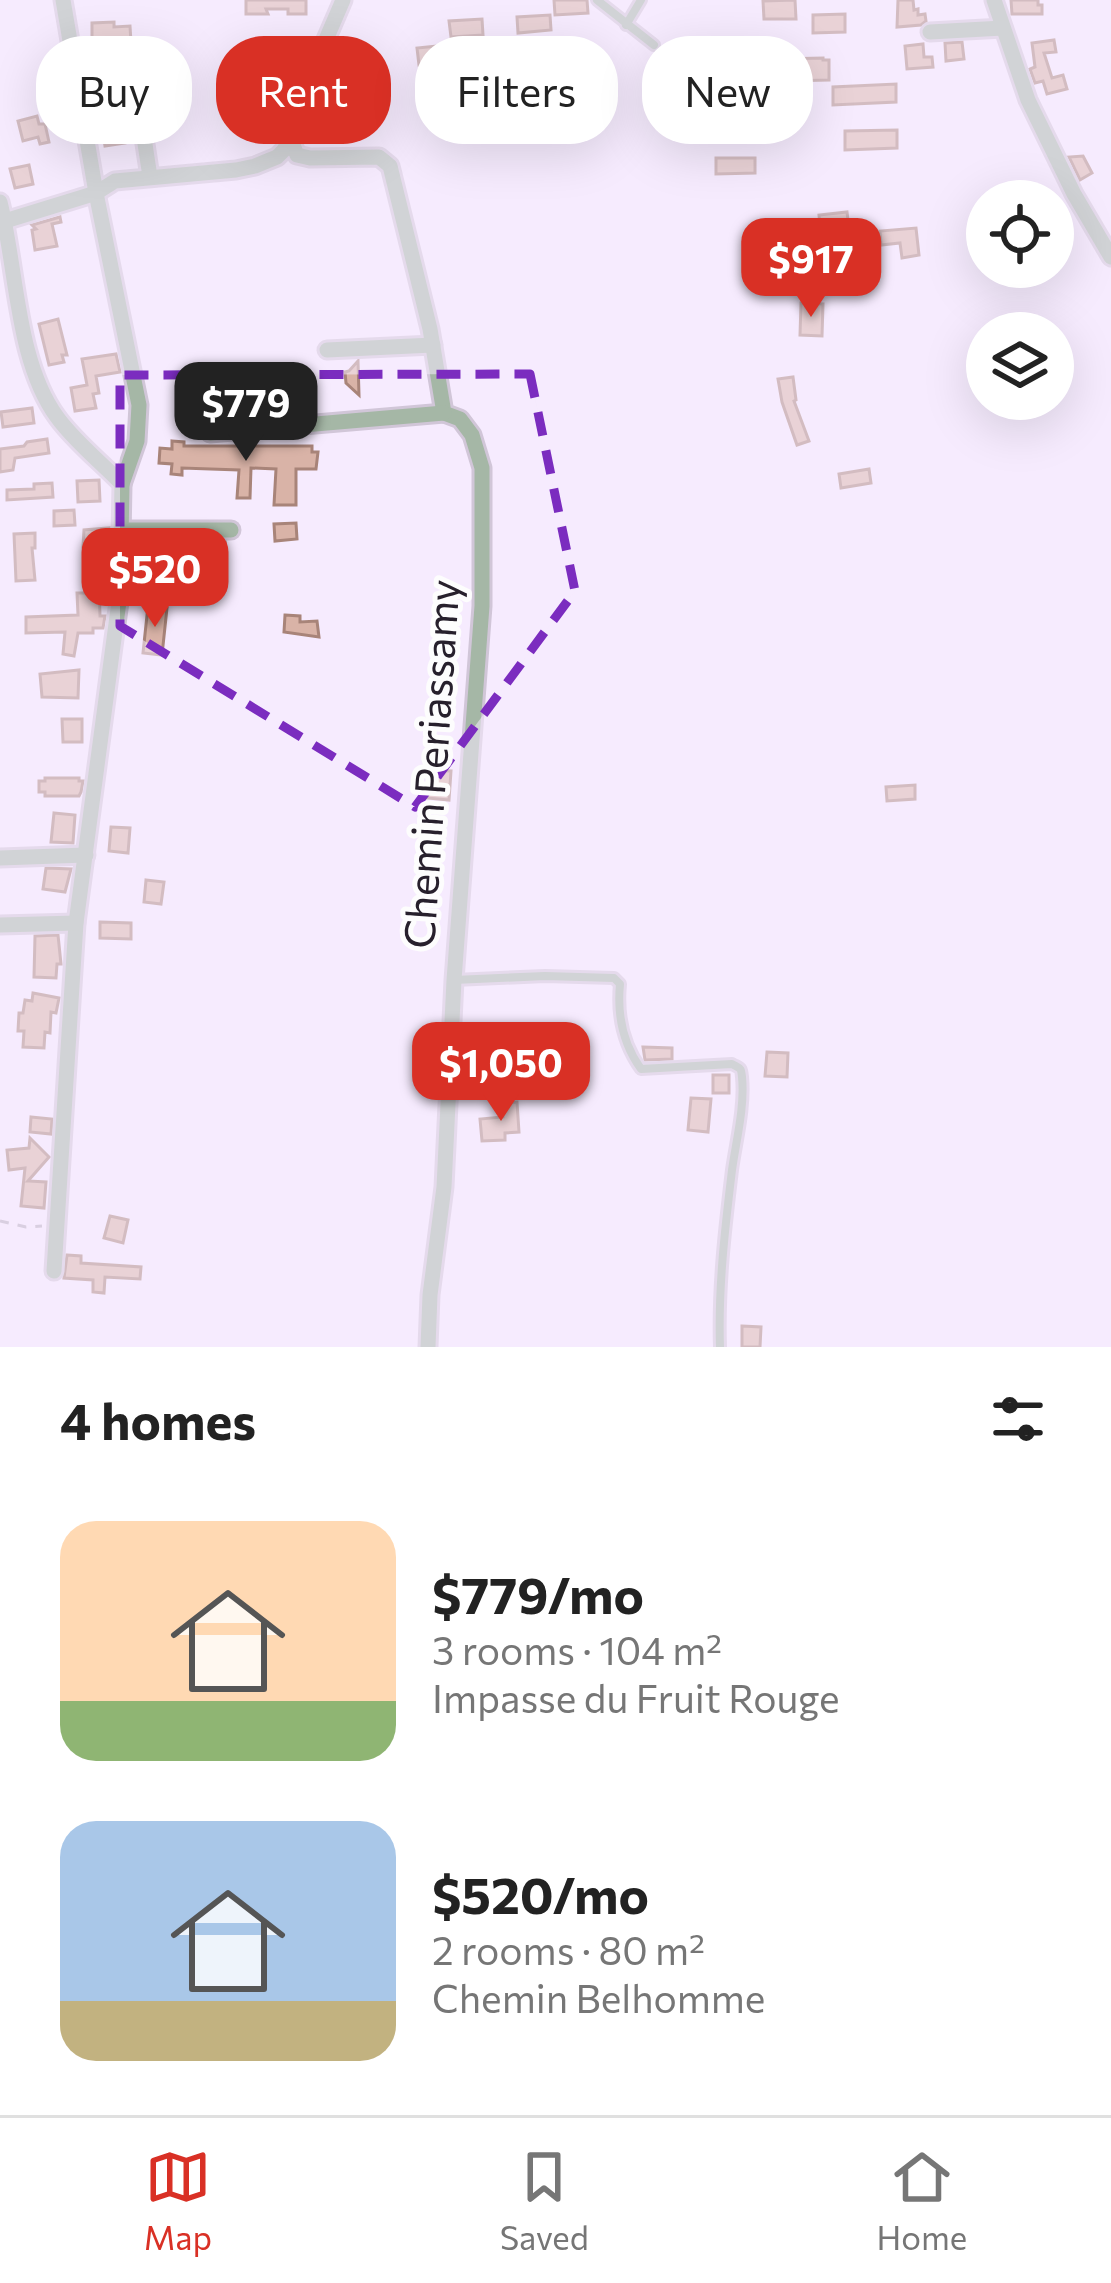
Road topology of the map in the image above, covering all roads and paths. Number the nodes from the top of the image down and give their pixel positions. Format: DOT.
graph roads {
  1 [pos="63,0"];
  2 [pos="343,0"];
  3 [pos="597,0"];
  4 [pos="641,0"];
  5 [pos="994,0"];
  6 [pos="626,25"];
  7 [pos="1003,28"];
  8 [pos="930,32"];
  9 [pos="328,36"];
  10 [pos="642,37"];
  11 [pos="145,144"];
  12 [pos="288,144"];
  13 [pos="293,144"];
  14 [pos="150,177"];
  15 [pos="96,193"];
  16 [pos="0,202"];
  17 [pos="5,221"];
  18 [pos="1111,257"];
  19 [pos="433,345"];
  20 [pos="327,350"];
  21 [pos="444,413"];
  22 [pos="210,434"];
  23 [pos="122,484"];
  24 [pos="123,530"];
  25 [pos="231,530"];
  26 [pos="86,855"];
  27 [pos="0,858"];
  28 [pos="76,923"];
  29 [pos="0,925"];
  30 [pos="454,980"];
  31 [pos="0,1221"];
  32 [pos="56,1226"];
  33 [pos="54,1271"];
  34 [pos="425,1347"];
  35 [pos="720,1347"];
  1 -- 15 [label="street"];
  2 -- 9 [label="street"];
  3 -- 6 [label="lane"];
  4 -- 6 [label="lane"];
  5 -- 7 [label="street"];
  6 -- 10 [label="lane"];
  7 -- 8 [label="street"];
  7 -- 18 [label="street"];
  11 -- 14 [label="street"];
  12 -- 14 [label="street"];
  13 -- 19 [label="street, Chemin Periassamy"];
  14 -- 15 [label="street"];
  15 -- 17 [label="street"];
  15 -- 23 [label="street"];
  16 -- 17 [label="street"];
  17 -- 23 [label="street"];
  19 -- 20 [label="street"];
  19 -- 21 [label="street, Chemin Periassamy"];
  21 -- 22 [label="street"];
  21 -- 30 [label="street, Chemin Periassamy"];
  23 -- 24 [label="street"];
  24 -- 25 [label="street"];
  24 -- 26 [label="street"];
  26 -- 27 [label="street"];
  26 -- 28 [label="street"];
  28 -- 29 [label="street"];
  28 -- 32 [label="street"];
  30 -- 34 [label="street, Chemin Periassamy"];
  30 -- 35 [label="lane"];
  31 -- 32 [label="path"];
  32 -- 33 [label="street"];
}
